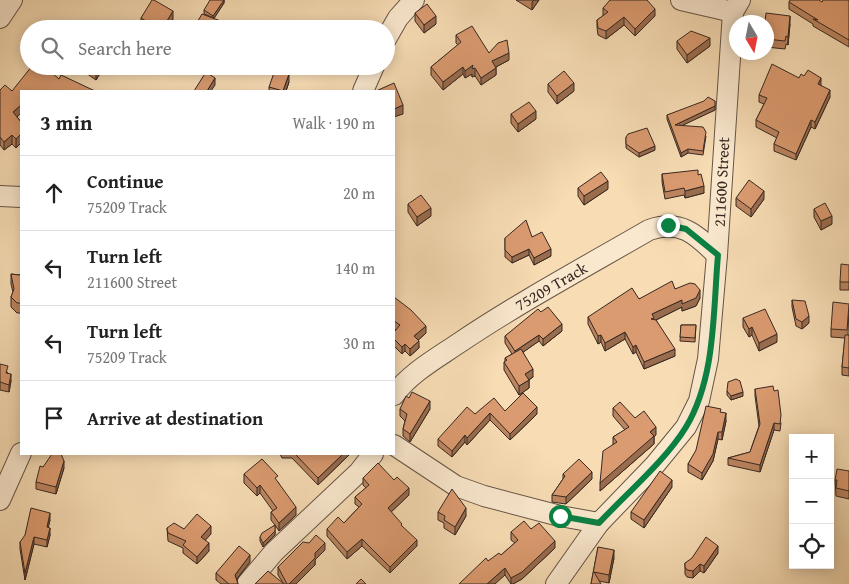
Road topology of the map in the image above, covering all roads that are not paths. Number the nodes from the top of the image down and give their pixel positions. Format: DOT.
graph roads {
  1 [pos="12,0"];
  2 [pos="414,0"];
  3 [pos="681,0"];
  4 [pos="736,6"];
  5 [pos="0,18"];
  6 [pos="395,23"];
  7 [pos="370,75"];
  8 [pos="363,90"];
  9 [pos="0,196"];
  10 [pos="20,197"];
  11 [pos="718,255"];
  12 [pos="395,394"];
  13 [pos="395,446"];
  14 [pos="20,455"];
  15 [pos="372,455"];
  16 [pos="0,500"];
  17 [pos="599,523"];
  18 [pos="246,584"];
  19 [pos="556,584"];
  1 -- 5 [label="street"];
  2 -- 6 [label="street"];
  3 -- 4 [label="street"];
  4 -- 11 [label="street, 211600 Street"];
  7 -- 8 [label="street"];
  9 -- 10 [label="street"];
  11 -- 12 [label="street, 75209 Track"];
  11 -- 17 [label="street, 211600 Street"];
  13 -- 17 [label="street"];
  14 -- 16 [label="street"];
  15 -- 18 [label="street"];
  17 -- 19 [label="street, 211600 Street"];
}
